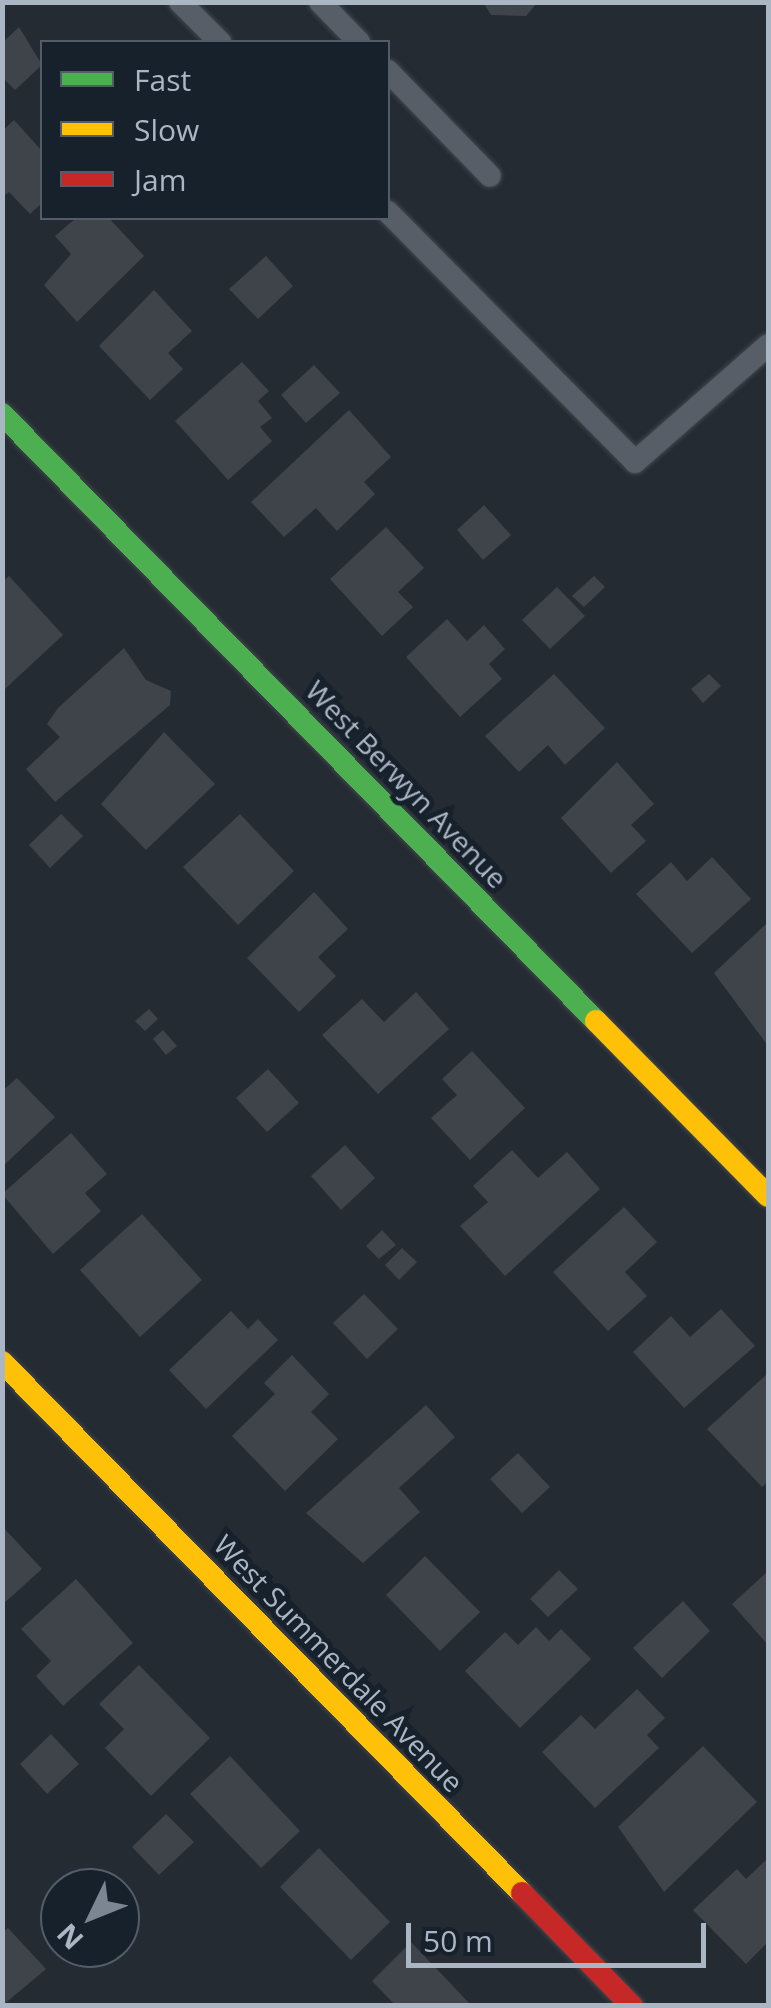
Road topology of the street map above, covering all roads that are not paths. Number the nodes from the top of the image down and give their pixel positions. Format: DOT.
graph roads {
  1 [pos="320,2"];
  2 [pos="181,3"];
  3 [pos="218,40"];
  4 [pos="357,40"];
  5 [pos="390,74"];
  6 [pos="490,176"];
  7 [pos="390,214"];
  8 [pos="768,345"];
  9 [pos="2,414"];
  10 [pos="768,1196"];
  11 [pos="2,1362"];
  12 [pos="632,2006"];
  1 -- 4 [label="lane"];
  2 -- 3 [label="lane"];
  5 -- 6 [label="lane"];
  7 -- 8 [label="lane"];
  9 -- 10 [label="street, West Berwyn Avenue"];
  11 -- 12 [label="street, West Summerdale Avenue"];
}
